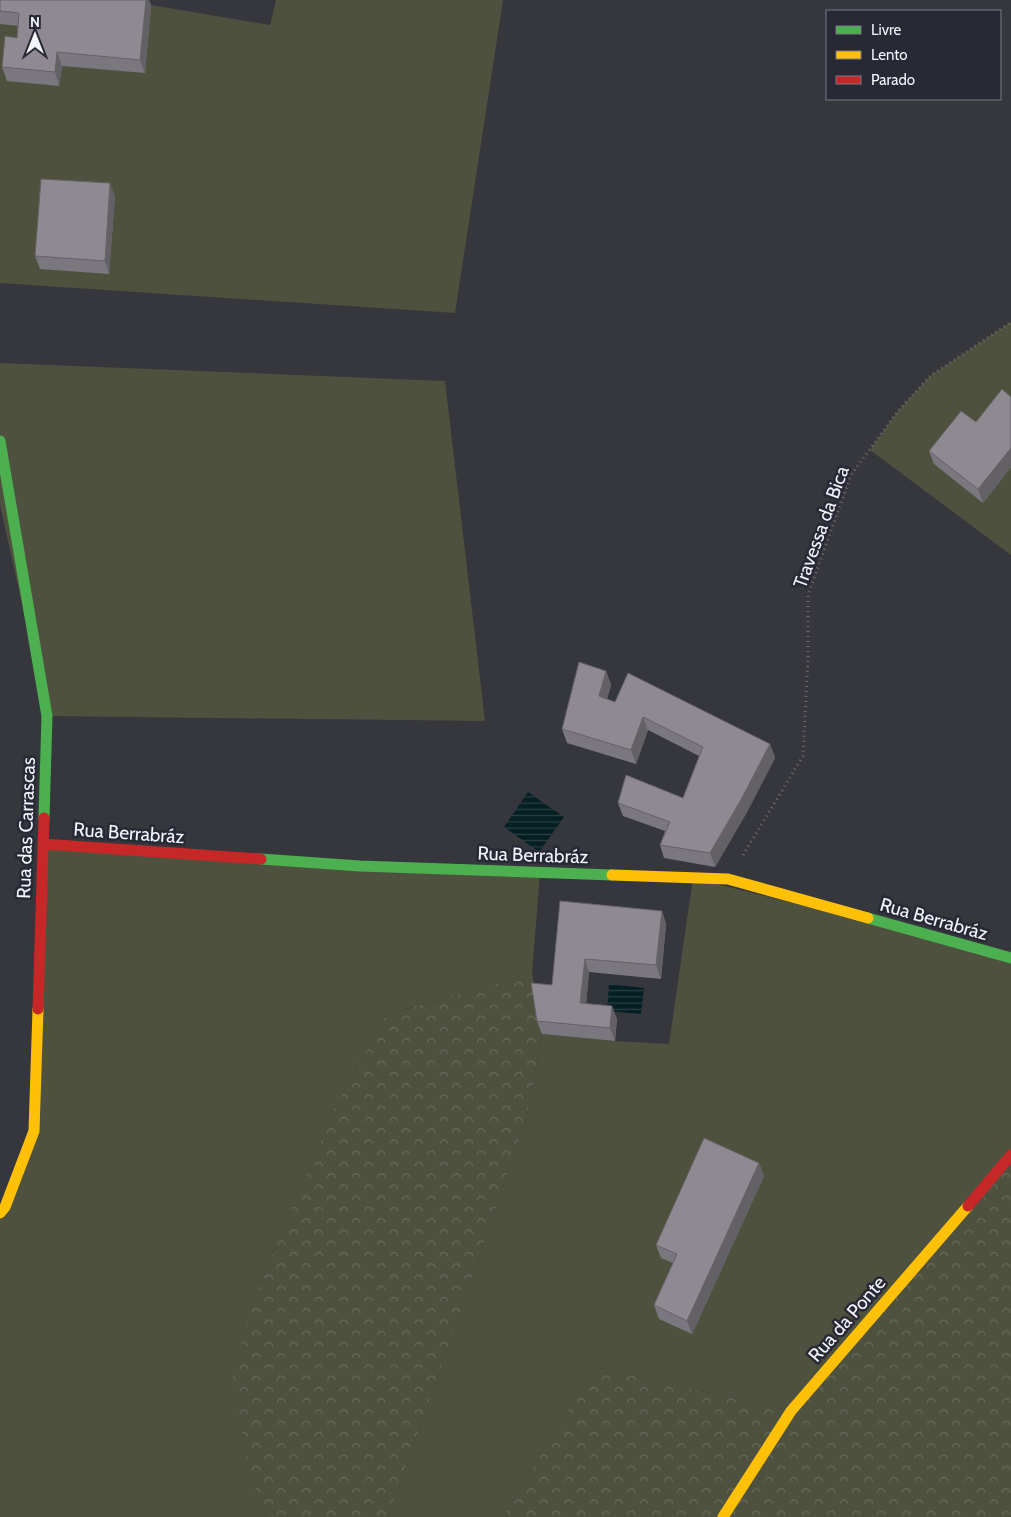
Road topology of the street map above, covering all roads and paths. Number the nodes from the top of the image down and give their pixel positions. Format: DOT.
graph roads {
  1 [pos="1011,322"];
  2 [pos="0,440"];
  3 [pos="43,844"];
  4 [pos="728,879"];
  5 [pos="1011,958"];
  6 [pos="1011,1155"];
  7 [pos="0,1213"];
  8 [pos="723,1517"];
  1 -- 4 [label="path, Travessa da Bica"];
  2 -- 3 [label="street, Rua das Carrascas"];
  3 -- 4 [label="street, Rua Berrabráz"];
  3 -- 7 [label="street, Rua das Carrascas"];
  4 -- 5 [label="street, Rua Berrabráz"];
  6 -- 8 [label="street, Rua da Ponte"];
}
